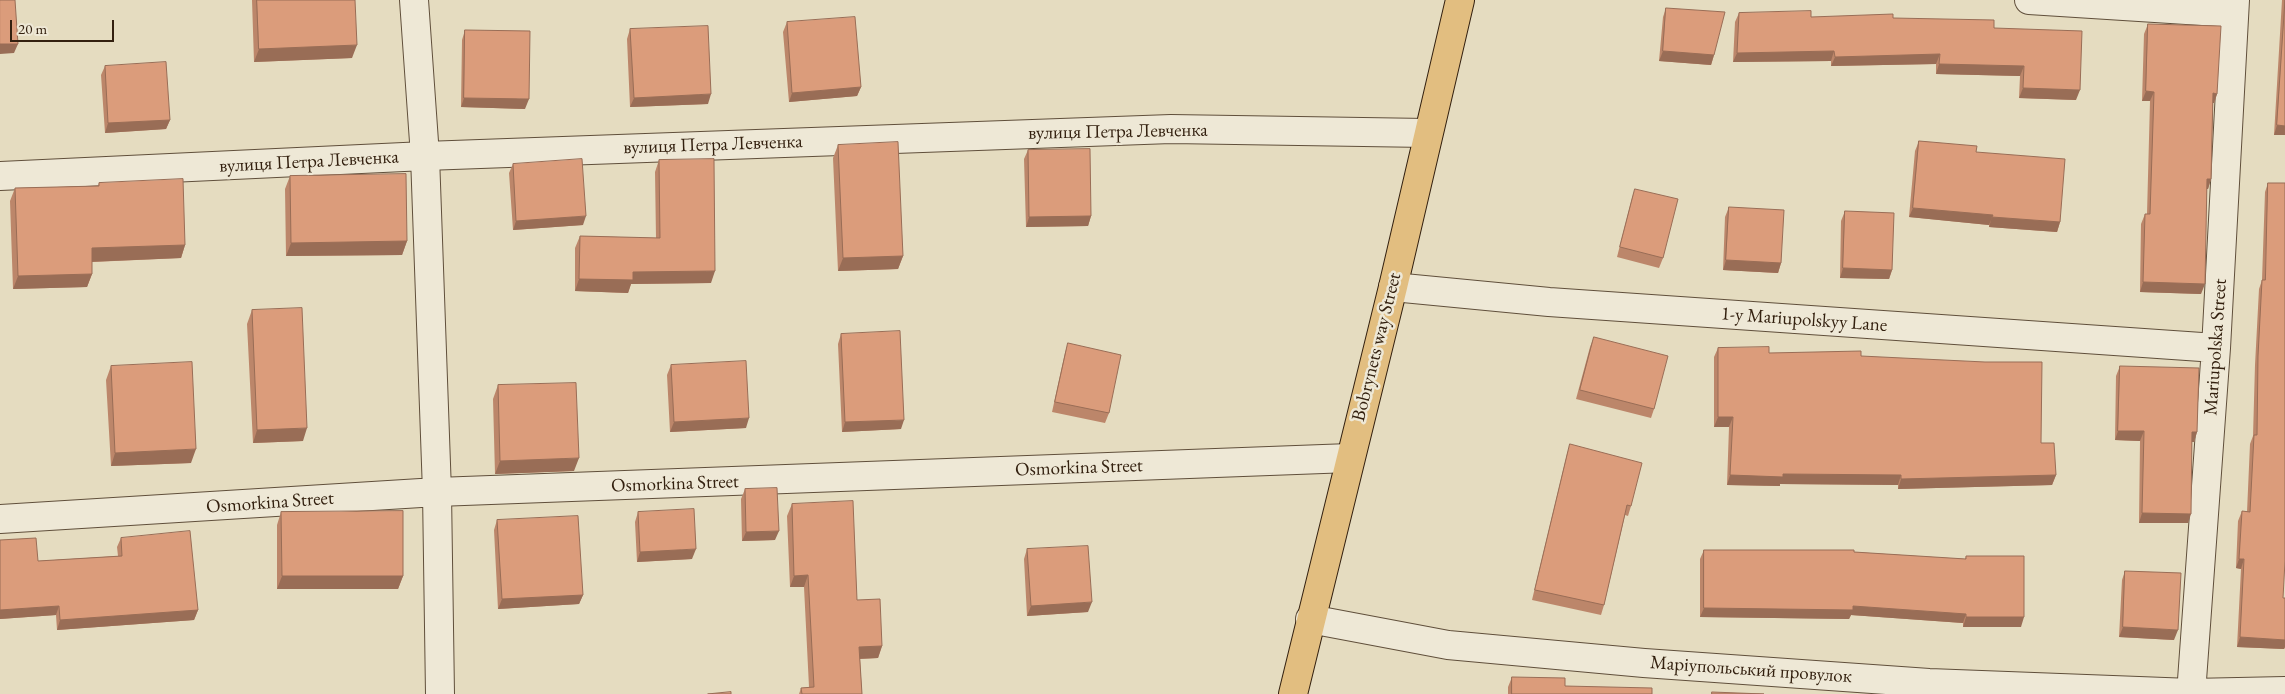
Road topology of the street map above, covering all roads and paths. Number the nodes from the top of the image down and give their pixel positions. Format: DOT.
graph roads {
  1 [pos="414,0"];
  2 [pos="1460,0"];
  3 [pos="2029,0"];
  4 [pos="2235,6"];
  5 [pos="1427,133"];
  6 [pos="426,156"];
  7 [pos="0,176"];
  8 [pos="1393,287"];
  9 [pos="2216,348"];
  10 [pos="1350,458"];
  11 [pos="437,492"];
  12 [pos="0,519"];
  13 [pos="1310,619"];
  14 [pos="1929,688"];
  15 [pos="2285,691"];
  16 [pos="440,694"];
  17 [pos="1293,694"];
  18 [pos="2191,694"];
  1 -- 6 [label="street"];
  2 -- 5 [label="main road, Bobrynets way Street"];
  3 -- 4 [label="street"];
  4 -- 9 [label="street, Mariupolska Street"];
  5 -- 6 [label="street, вулиця Петра Левченка"];
  5 -- 8 [label="main road, Bobrynets way Street"];
  6 -- 7 [label="street, вулиця Петра Левченка"];
  6 -- 11 [label="street"];
  8 -- 9 [label="street, 1-y Mariupolskyy Lane"];
  8 -- 10 [label="main road, Bobrynets way Street"];
  9 -- 18 [label="street, Mariupolska Street"];
  10 -- 11 [label="street, Osmorkina Street"];
  10 -- 13 [label="main road, Bobrynets way Street"];
  11 -- 12 [label="street, Osmorkina Street"];
  11 -- 16 [label="street"];
  13 -- 14 [label="street, Маріупольський провулок"];
  13 -- 17 [label="main road, Bobrynets way Street"];
  14 -- 18 [label="street, Маріупольський провулок"];
  15 -- 18 [label="street, Маріупольський провулок"];
}
